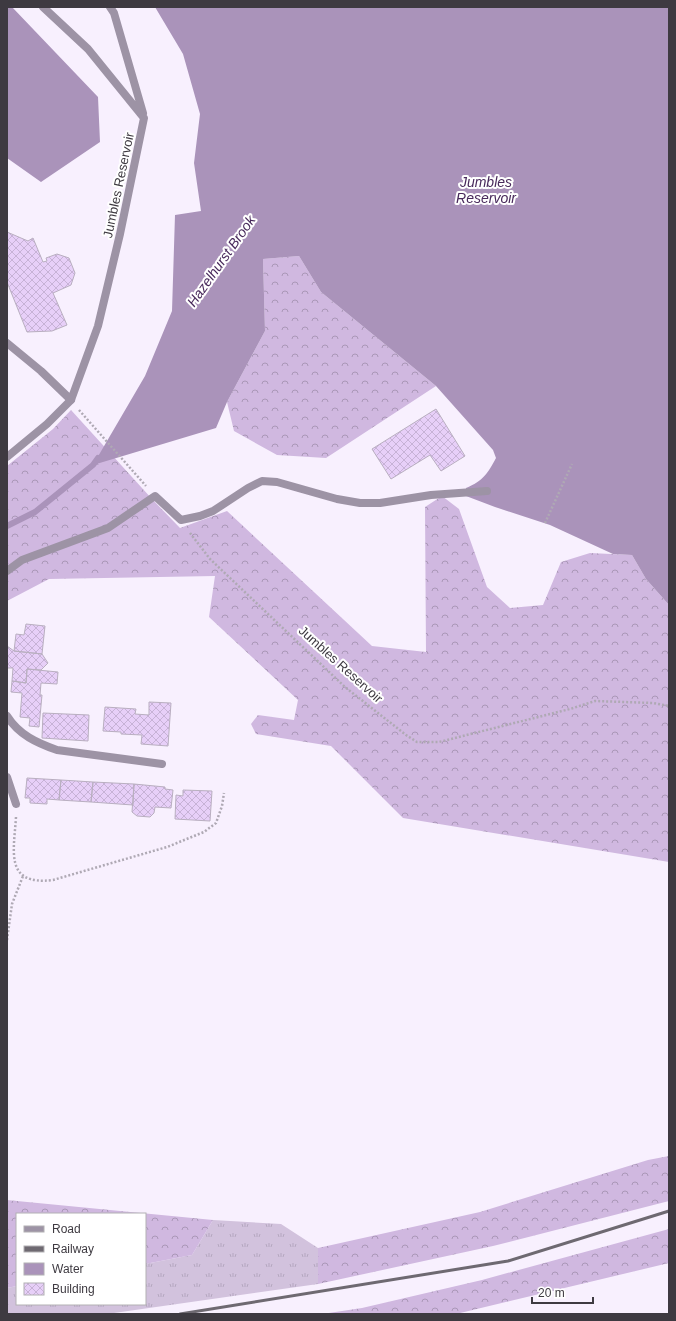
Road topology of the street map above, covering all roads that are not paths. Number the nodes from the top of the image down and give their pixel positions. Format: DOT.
graph roads {
  1 [pos="43,7"];
  2 [pos="110,7"];
  3 [pos="144,118"];
  4 [pos="7,343"];
  5 [pos="71,400"];
  6 [pos="7,457"];
  7 [pos="487,491"];
  8 [pos="7,571"];
  9 [pos="7,716"];
  10 [pos="162,764"];
  11 [pos="7,777"];
  12 [pos="16,804"];
  1 -- 3 [label="street, Jumbles Reservoir"];
  2 -- 3 [label="street"];
  3 -- 5 [label="street, Jumbles Reservoir"];
  4 -- 5 [label="street"];
  5 -- 6 [label="street"];
  7 -- 8 [label="street"];
  9 -- 10 [label="street"];
  11 -- 12 [label="street"];
}
